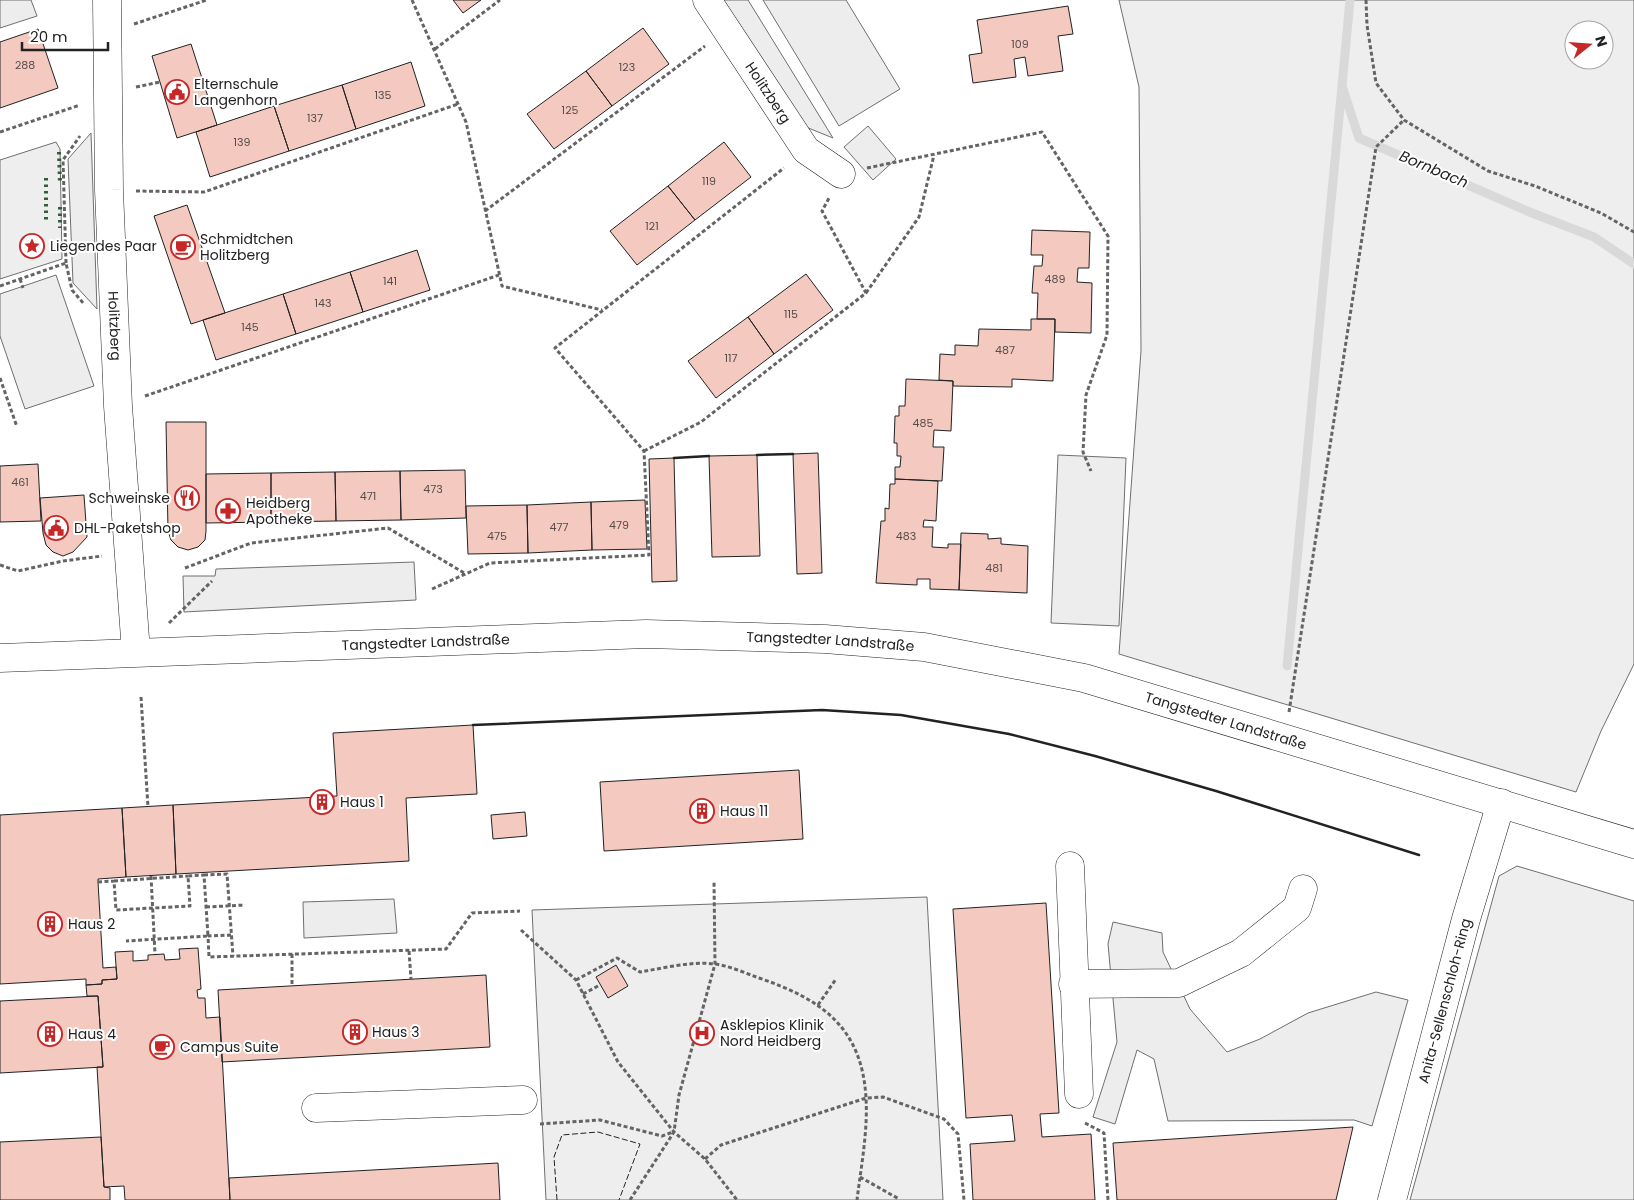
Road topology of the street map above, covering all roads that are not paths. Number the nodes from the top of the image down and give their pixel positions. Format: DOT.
graph roads {
  1 [pos="107,0"];
  2 [pos="707,0"];
  3 [pos="841,174"];
  4 [pos="136,652"];
  5 [pos="0,658"];
  6 [pos="1502,803"];
  7 [pos="1634,844"];
  8 [pos="1070,866"];
  9 [pos="1303,889"];
  10 [pos="1073,984"];
  11 [pos="1079,1094"];
  12 [pos="523,1100"];
  13 [pos="316,1108"];
  14 [pos="1392,1200"];
  1 -- 4 [label="street, Holitzberg"];
  2 -- 3 [label="street, Holitzberg"];
  4 -- 5 [label="street, Tangstedter Landstraße"];
  4 -- 6 [label="street, Tangstedter Landstraße"];
  6 -- 7 [label="street, Tangstedter Landstraße"];
  6 -- 14 [label="street, Anita-Sellenschloh-Ring"];
  8 -- 10 [label="street"];
  9 -- 10 [label="street"];
  10 -- 11 [label="street"];
  12 -- 13 [label="street"];
}
